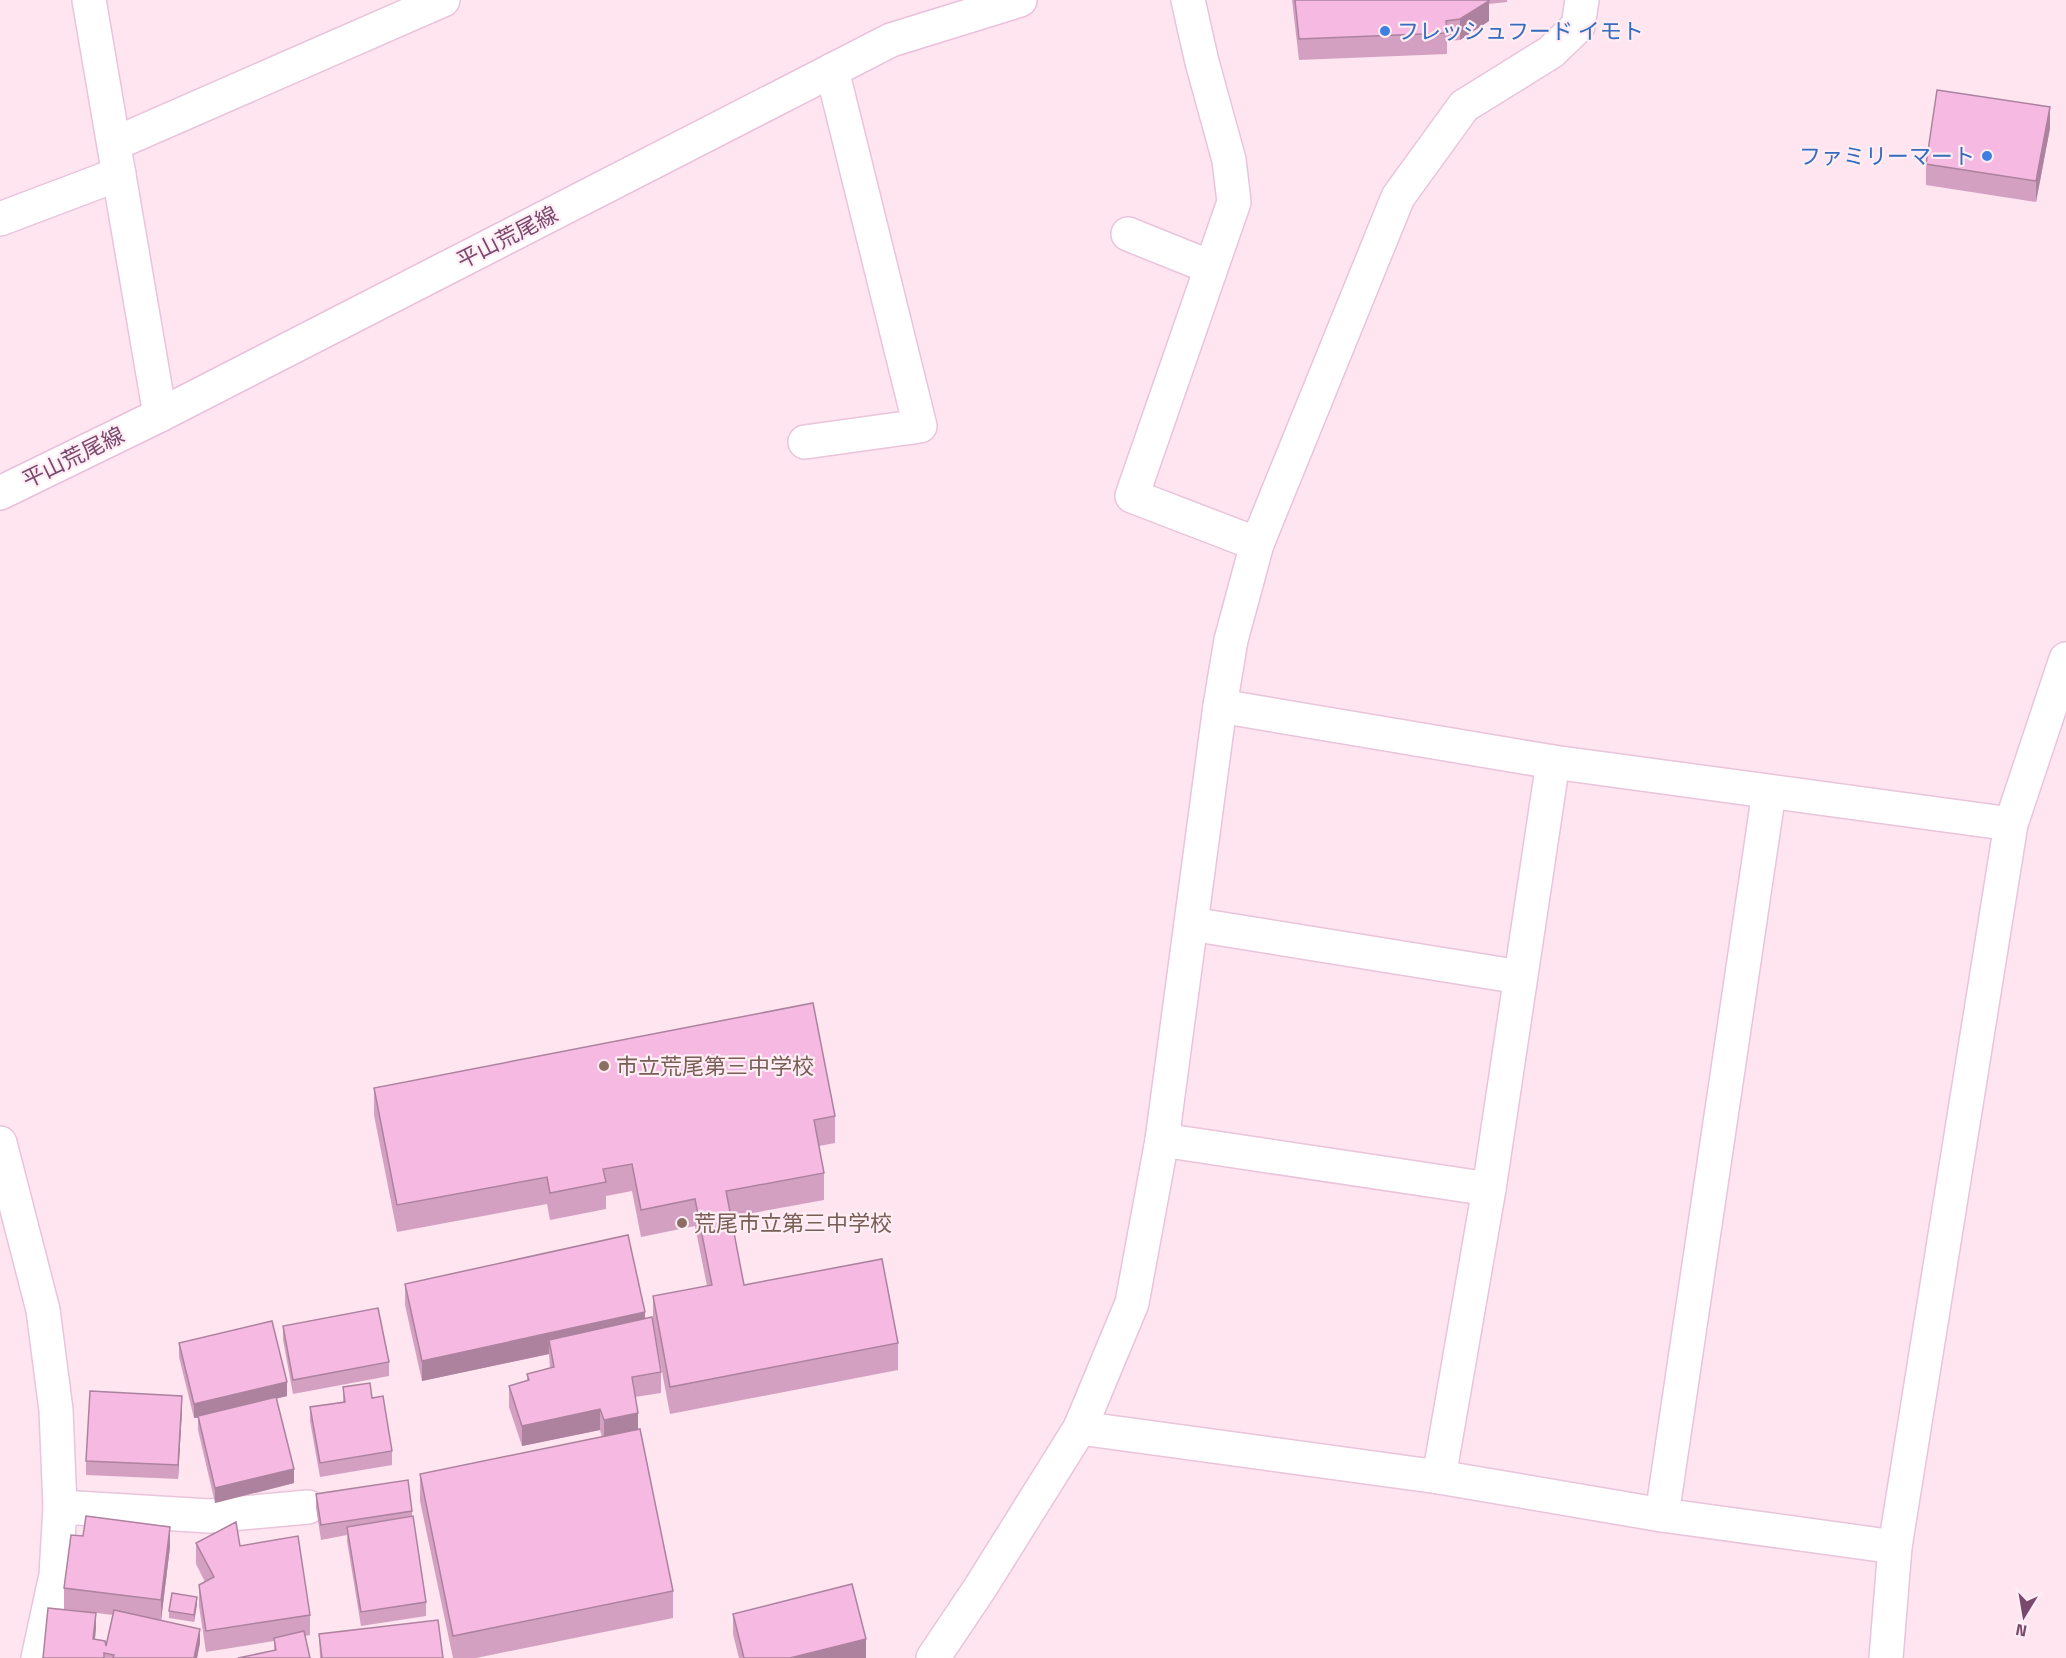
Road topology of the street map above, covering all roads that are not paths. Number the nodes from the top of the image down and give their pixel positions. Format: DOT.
graph roads {
  1 [pos="89,0"];
  2 [pos="443,0"];
  3 [pos="1020,0"];
  4 [pos="1188,0"];
  5 [pos="1582,0"];
  6 [pos="832,70"];
  7 [pos="116,159"];
  8 [pos="0,219"];
  9 [pos="1128,234"];
  10 [pos="1210,267"];
  11 [pos="160,415"];
  12 [pos="804,442"];
  13 [pos="0,493"];
  14 [pos="1257,544"];
  15 [pos="2066,659"];
  16 [pos="1220,706"];
  17 [pos="1553,762"];
  18 [pos="1769,792"];
  19 [pos="2011,824"];
  20 [pos="1191,924"];
  21 [pos="1520,977"];
  22 [pos="1162,1140"];
  23 [pos="0,1143"];
  24 [pos="1489,1189"];
  25 [pos="12,1237"];
  26 [pos="1080,1428"];
  27 [pos="1439,1477"];
  28 [pos="60,1507"];
  29 [pos="308,1507"];
  30 [pos="1662,1515"];
  31 [pos="1895,1546"];
  32 [pos="38,1658"];
  33 [pos="933,1658"];
  34 [pos="1886,1658"];
  1 -- 7 [label="street"];
  2 -- 7 [label="street"];
  3 -- 6 [label="street, 平山荒尾線"];
  4 -- 10 [label="street"];
  5 -- 14 [label="street"];
  6 -- 11 [label="street, 平山荒尾線"];
  6 -- 12 [label="street"];
  7 -- 8 [label="street"];
  7 -- 11 [label="street"];
  9 -- 10 [label="street"];
  10 -- 14 [label="street"];
  11 -- 13 [label="street, 平山荒尾線"];
  14 -- 16 [label="street"];
  15 -- 19 [label="street"];
  16 -- 17 [label="street"];
  16 -- 20 [label="street"];
  17 -- 18 [label="street"];
  17 -- 21 [label="street"];
  18 -- 19 [label="street"];
  18 -- 30 [label="street"];
  19 -- 31 [label="street"];
  20 -- 21 [label="street"];
  20 -- 22 [label="street"];
  21 -- 24 [label="street"];
  22 -- 24 [label="street"];
  22 -- 26 [label="street"];
  23 -- 25 [label="street"];
  24 -- 27 [label="street"];
  25 -- 28 [label="street"];
  26 -- 27 [label="street"];
  26 -- 33 [label="street"];
  27 -- 30 [label="street"];
  28 -- 29 [label="street"];
  28 -- 32 [label="street"];
  30 -- 31 [label="street"];
  31 -- 34 [label="street"];
}
